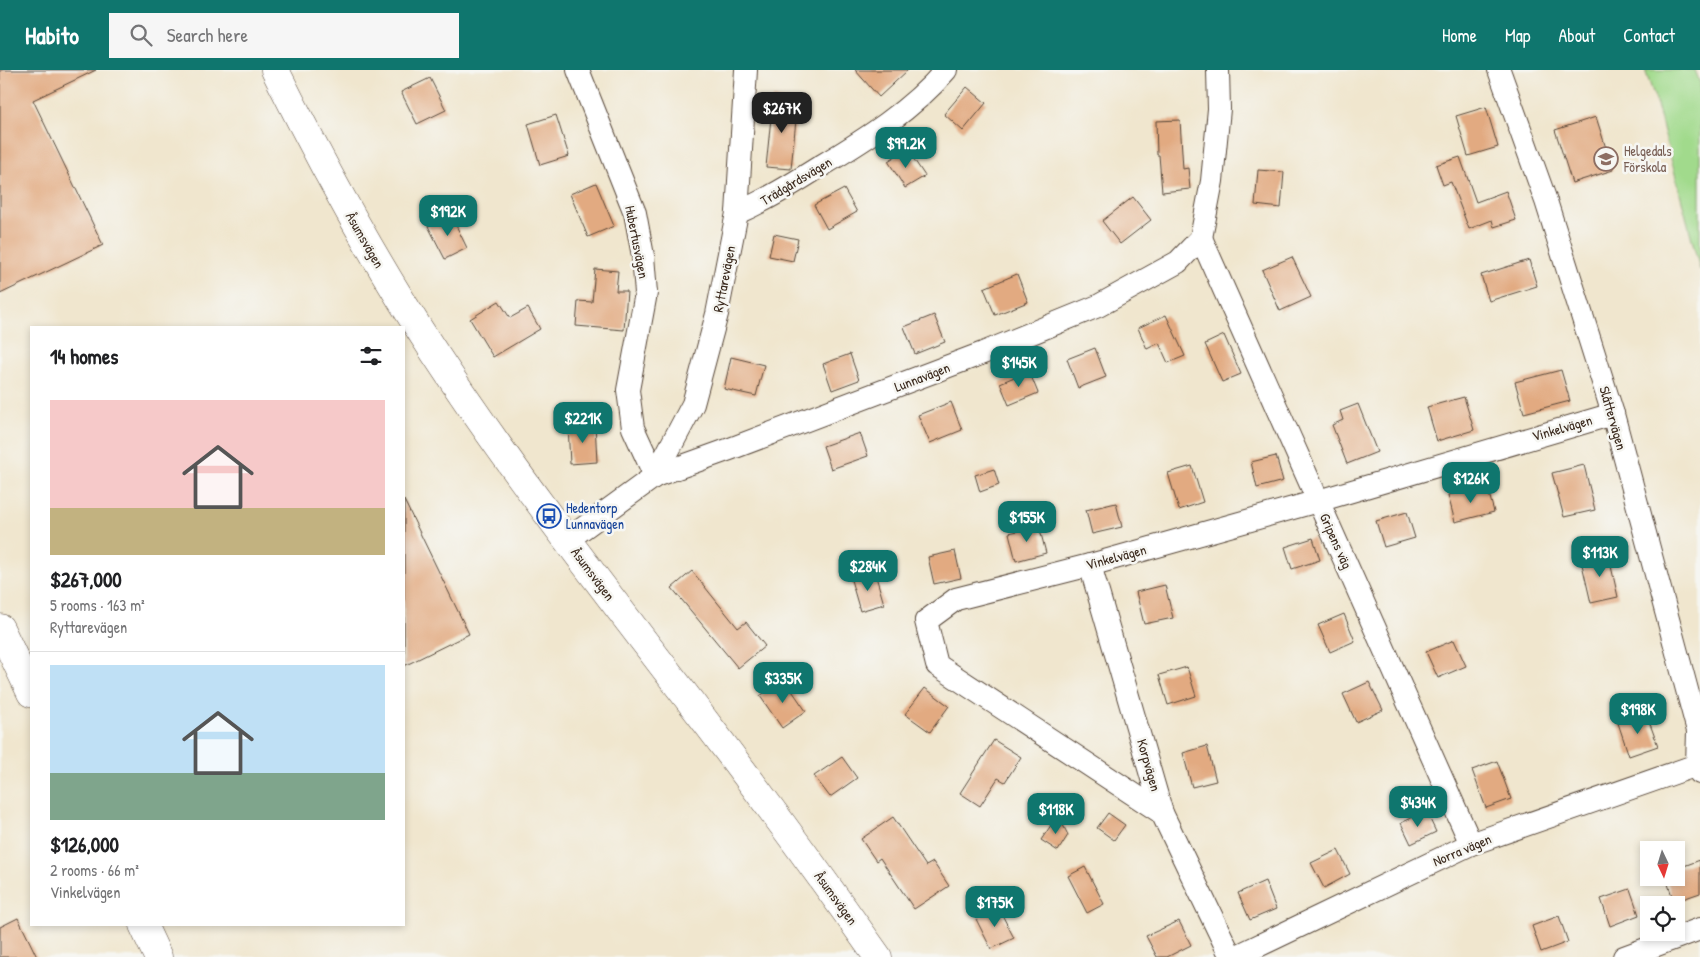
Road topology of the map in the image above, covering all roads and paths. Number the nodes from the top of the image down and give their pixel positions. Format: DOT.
graph roads {
  1 [pos="275,70"];
  2 [pos="578,70"];
  3 [pos="746,70"];
  4 [pos="946,70"];
  5 [pos="1218,70"];
  6 [pos="1499,70"];
  7 [pos="737,213"];
  8 [pos="1201,238"];
  9 [pos="1613,414"];
  10 [pos="655,476"];
  11 [pos="1318,501"];
  12 [pos="567,540"];
  13 [pos="1090,565"];
  14 [pos="0,628"];
  15 [pos="30,691"];
  16 [pos="1699,769"];
  17 [pos="1162,813"];
  18 [pos="1472,844"];
  19 [pos="143,926"];
  20 [pos="1700,929"];
  21 [pos="158,957"];
  22 [pos="878,957"];
  23 [pos="1231,957"];
  24 [pos="1235,957"];
  25 [pos="1624,957"];
  1 -- 12 [label="street, Åsumsvägen"];
  2 -- 10 [label="street, Hubertusvägen"];
  3 -- 7 [label="street, Ryttarevägen"];
  4 -- 7 [label="street, Trädgårdsvägen"];
  5 -- 8 [label="street"];
  6 -- 9 [label="street, Slåttervägen"];
  7 -- 10 [label="street, Ryttarevägen"];
  8 -- 10 [label="street, Lunnavägen"];
  8 -- 11 [label="street, Gripens väg"];
  9 -- 11 [label="street, Vinkelvägen"];
  9 -- 16 [label="street, Slåttervägen"];
  10 -- 12 [label="street, Lunnavägen"];
  11 -- 13 [label="street, Vinkelvägen"];
  11 -- 18 [label="street, Gripens väg"];
  12 -- 22 [label="street, Åsumsvägen"];
  13 -- 17 [label="street, Korpvägen"];
  13 -- 17 [label="street, Vinkelvägen"];
  14 -- 15 [label="street"];
  16 -- 18 [label="street, Norra vägen"];
  17 -- 23 [label="street, Korpvägen"];
  18 -- 24 [label="street, Norra vägen"];
  19 -- 21 [label="street"];
  20 -- 25 [label="street"];
}
